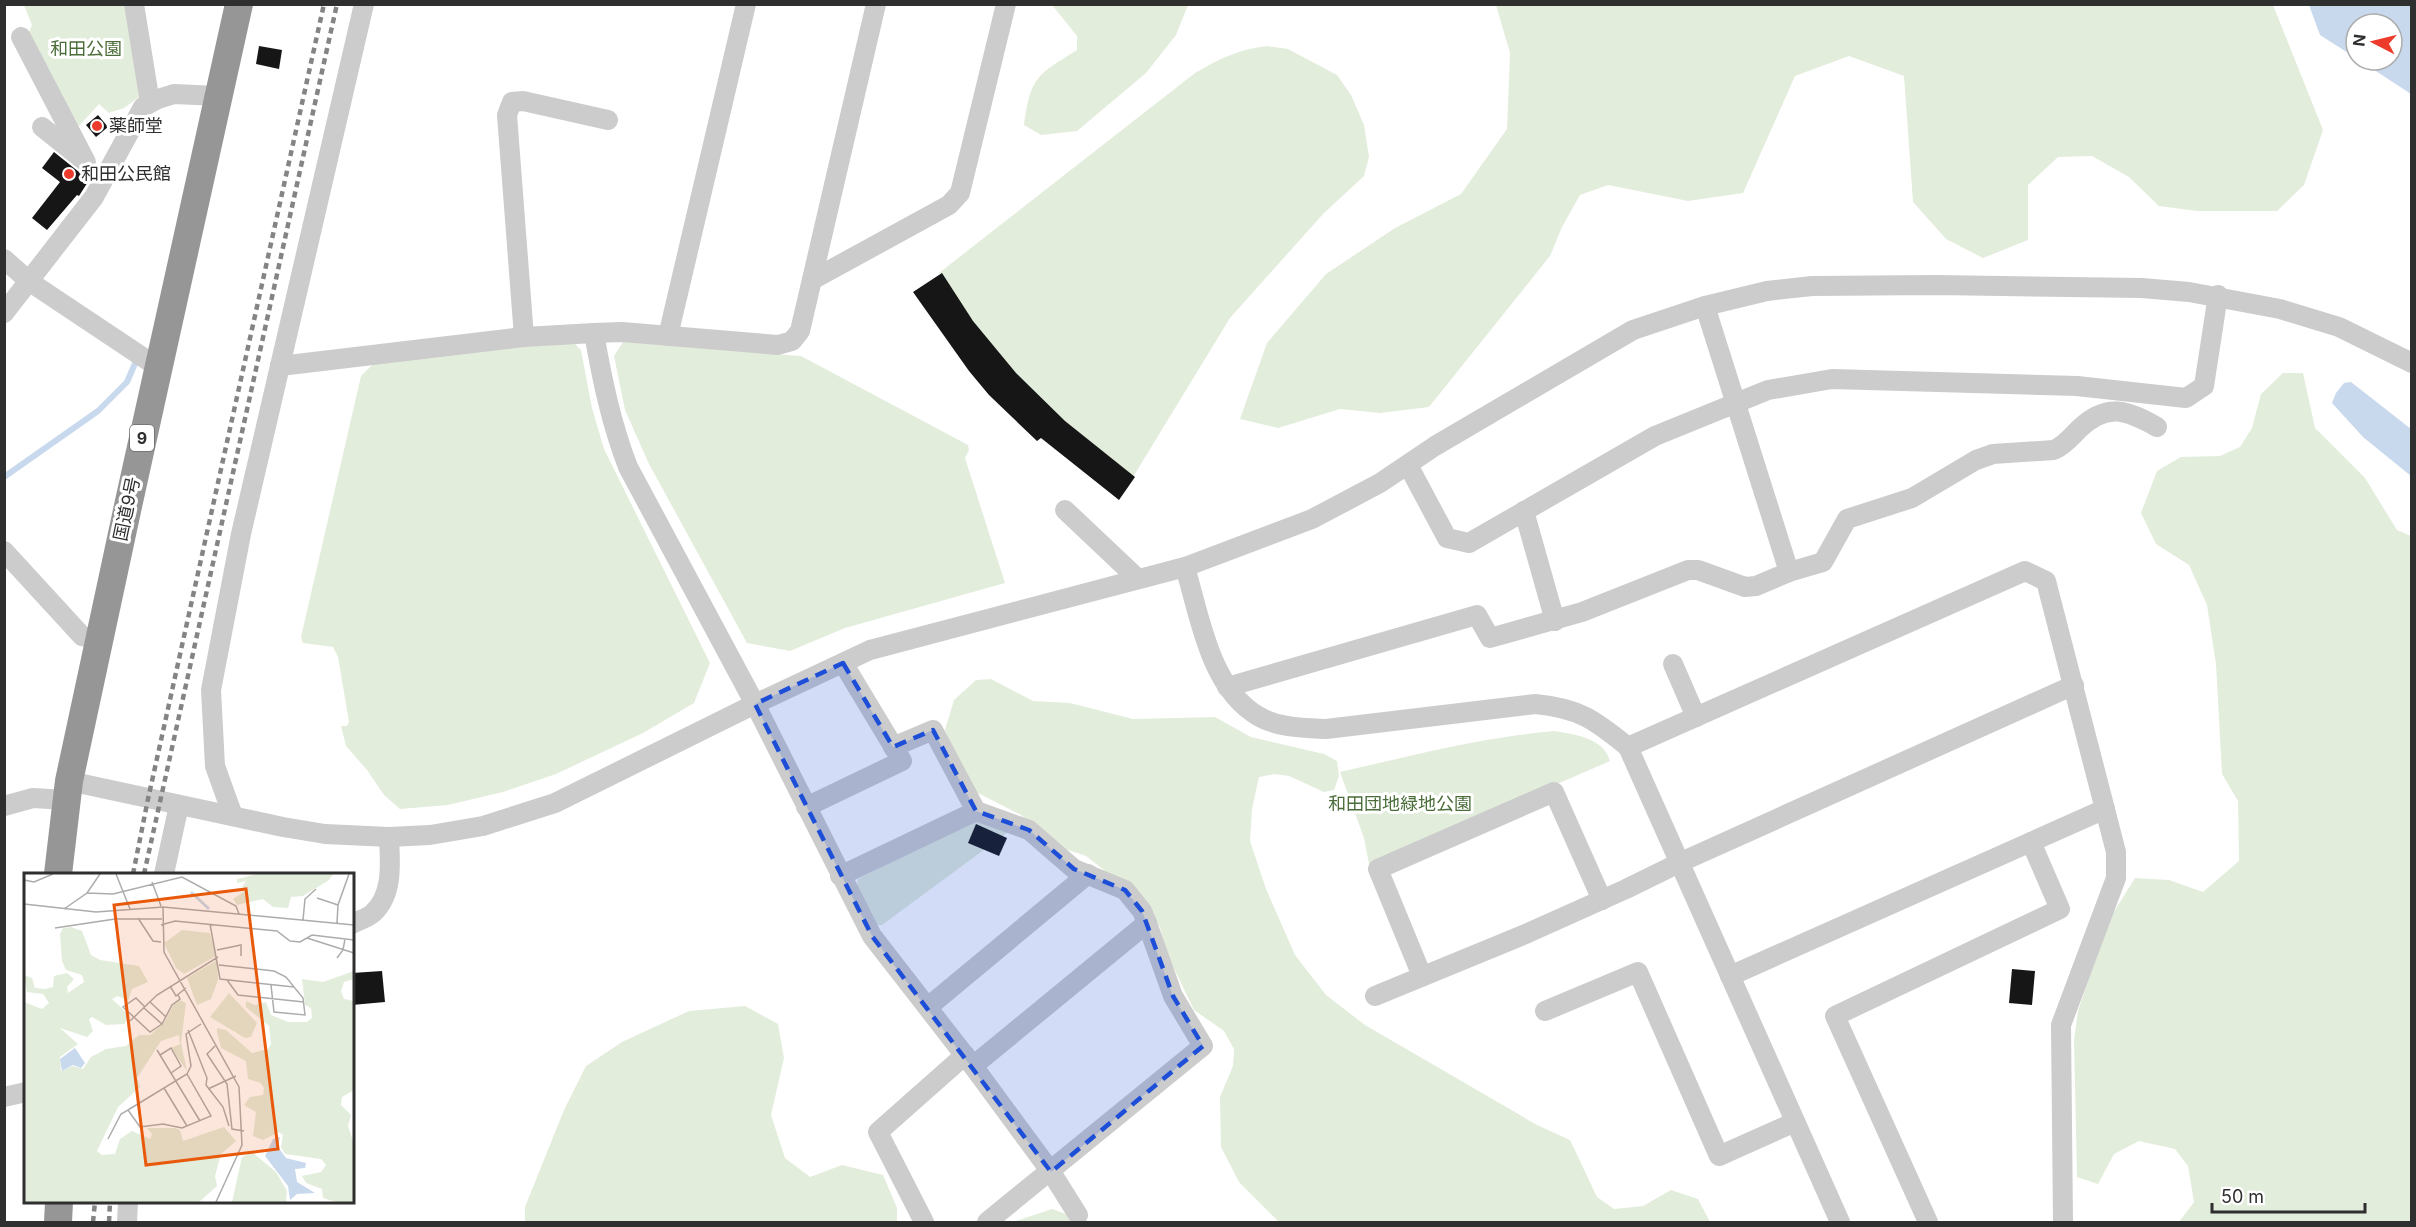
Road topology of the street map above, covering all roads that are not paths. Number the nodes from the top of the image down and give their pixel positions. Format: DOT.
graph roads {
  1 [pos="134,4"];
  2 [pos="239,4"];
  3 [pos="364,4"];
  4 [pos="746,4"];
  5 [pos="876,4"];
  6 [pos="1006,4"];
  7 [pos="21,37"];
  8 [pos="219,96"];
  9 [pos="150,103"];
  10 [pos="608,120"];
  11 [pos="42,127"];
  12 [pos="86,162"];
  13 [pos="106,176"];
  14 [pos="4,259"];
  15 [pos="812,280"];
  16 [pos="30,282"];
  17 [pos="2218,295"];
  18 [pos="1706,306"];
  19 [pos="4,313"];
  20 [pos="594,333"];
  21 [pos="668,336"];
  22 [pos="524,337"];
  23 [pos="2412,363"];
  24 [pos="159,365"];
  25 [pos="280,366"];
  26 [pos="1736,403"];
  27 [pos="2157,427"];
  28 [pos="1408,465"];
  29 [pos="1065,510"];
  30 [pos="1524,511"];
  31 [pos="4,551"];
  32 [pos="1185,567"];
  33 [pos="1789,572"];
  34 [pos="1138,579"];
  35 [pos="1555,621"];
  36 [pos="99,640"];
  37 [pos="843,663"];
  38 [pos="1673,664"];
  39 [pos="2074,685"];
  40 [pos="1227,687"];
  41 [pos="755,704"];
  42 [pos="1696,717"];
  43 [pos="893,747"];
  44 [pos="1628,747"];
  45 [pos="68,790"];
  46 [pos="179,805"];
  47 [pos="4,806"];
  48 [pos="806,807"];
  49 [pos="2105,809"];
  50 [pos="976,811"];
  51 [pos="233,816"];
  52 [pos="389,837"];
  53 [pos="2031,842"];
  54 [pos="1681,862"];
  55 [pos="58,873"];
  56 [pos="164,873"];
  57 [pos="1088,874"];
  58 [pos="840,876"];
  59 [pos="1602,900"];
  60 [pos="354,923"];
  61 [pos="1147,923"];
  62 [pos="1422,976"];
  63 [pos="1730,976"];
  64 [pos="1375,996"];
  65 [pos="928,1006"];
  66 [pos="1545,1011"];
  67 [pos="969,1060"];
  68 [pos="24,1092"];
  69 [pos="4,1097"];
  70 [pos="1795,1122"];
  71 [pos="1051,1172"];
  72 [pos="59,1203"];
  73 [pos="128,1203"];
  74 [pos="1078,1215"];
  75 [pos="58,1222"];
  76 [pos="127,1222"];
  77 [pos="924,1222"];
  78 [pos="987,1222"];
  79 [pos="1840,1222"];
  80 [pos="1928,1222"];
  81 [pos="2063,1222"];
  1 -- 9 [label="street"];
  2 -- 8 [label="highway, 国道9号 / 9"];
  3 -- 25 [label="street"];
  4 -- 21 [label="street"];
  5 -- 15 [label="street"];
  6 -- 15 [label="street"];
  7 -- 12 [label="street"];
  8 -- 9 [label="street"];
  8 -- 24 [label="highway, 国道9号 / 9"];
  9 -- 13 [label="street"];
  10 -- 22 [label="street"];
  11 -- 12 [label="street"];
  12 -- 13 [label="street"];
  13 -- 16 [label="street"];
  14 -- 16 [label="street"];
  15 -- 21 [label="street"];
  16 -- 19 [label="street"];
  16 -- 24 [label="street"];
  17 -- 18 [label="street"];
  17 -- 23 [label="street"];
  17 -- 26 [label="street"];
  18 -- 26 [label="street"];
  18 -- 28 [label="street"];
  20 -- 21 [label="street"];
  20 -- 22 [label="street"];
  20 -- 41 [label="street"];
  22 -- 25 [label="street"];
  24 -- 36 [label="highway, 国道9号 / 9"];
  25 -- 51 [label="street"];
  26 -- 30 [label="street"];
  26 -- 33 [label="street"];
  27 -- 33 [label="street"];
  28 -- 30 [label="street"];
  28 -- 32 [label="street"];
  29 -- 34 [label="street"];
  30 -- 35 [label="street"];
  31 -- 36 [label="street"];
  32 -- 34 [label="street"];
  32 -- 40 [label="street"];
  33 -- 35 [label="street"];
  34 -- 37 [label="street"];
  35 -- 40 [label="street"];
  36 -- 45 [label="highway, 国道9号 / 9"];
  37 -- 41 [label="street"];
  37 -- 43 [label="street"];
  38 -- 42 [label="street"];
  39 -- 42 [label="street"];
  39 -- 49 [label="street"];
  39 -- 54 [label="street"];
  40 -- 44 [label="street"];
  41 -- 48 [label="street"];
  41 -- 52 [label="street"];
  42 -- 44 [label="street"];
  43 -- 48 [label="street"];
  43 -- 50 [label="street"];
  44 -- 54 [label="street"];
  45 -- 46 [label="street"];
  45 -- 47 [label="street"];
  45 -- 55 [label="highway, 国道9号 / 9"];
  46 -- 51 [label="street"];
  46 -- 56 [label="street"];
  48 -- 58 [label="street"];
  49 -- 53 [label="street"];
  49 -- 81 [label="street"];
  50 -- 57 [label="street"];
  50 -- 58 [label="street"];
  51 -- 52 [label="street"];
  52 -- 60 [label="street"];
  53 -- 63 [label="street"];
  53 -- 80 [label="street"];
  54 -- 59 [label="street"];
  54 -- 63 [label="street"];
  57 -- 61 [label="street"];
  57 -- 65 [label="street"];
  58 -- 65 [label="street"];
  59 -- 62 [label="street"];
  59 -- 62 [label="street"];
  61 -- 67 [label="street"];
  61 -- 71 [label="street"];
  62 -- 64 [label="street"];
  63 -- 70 [label="street"];
  65 -- 67 [label="street"];
  66 -- 70 [label="street"];
  67 -- 71 [label="street"];
  67 -- 77 [label="street"];
  68 -- 69 [label="street"];
  70 -- 79 [label="street"];
  71 -- 74 [label="street"];
  71 -- 78 [label="street"];
  72 -- 75 [label="highway"];
  73 -- 76 [label="street"];
}
